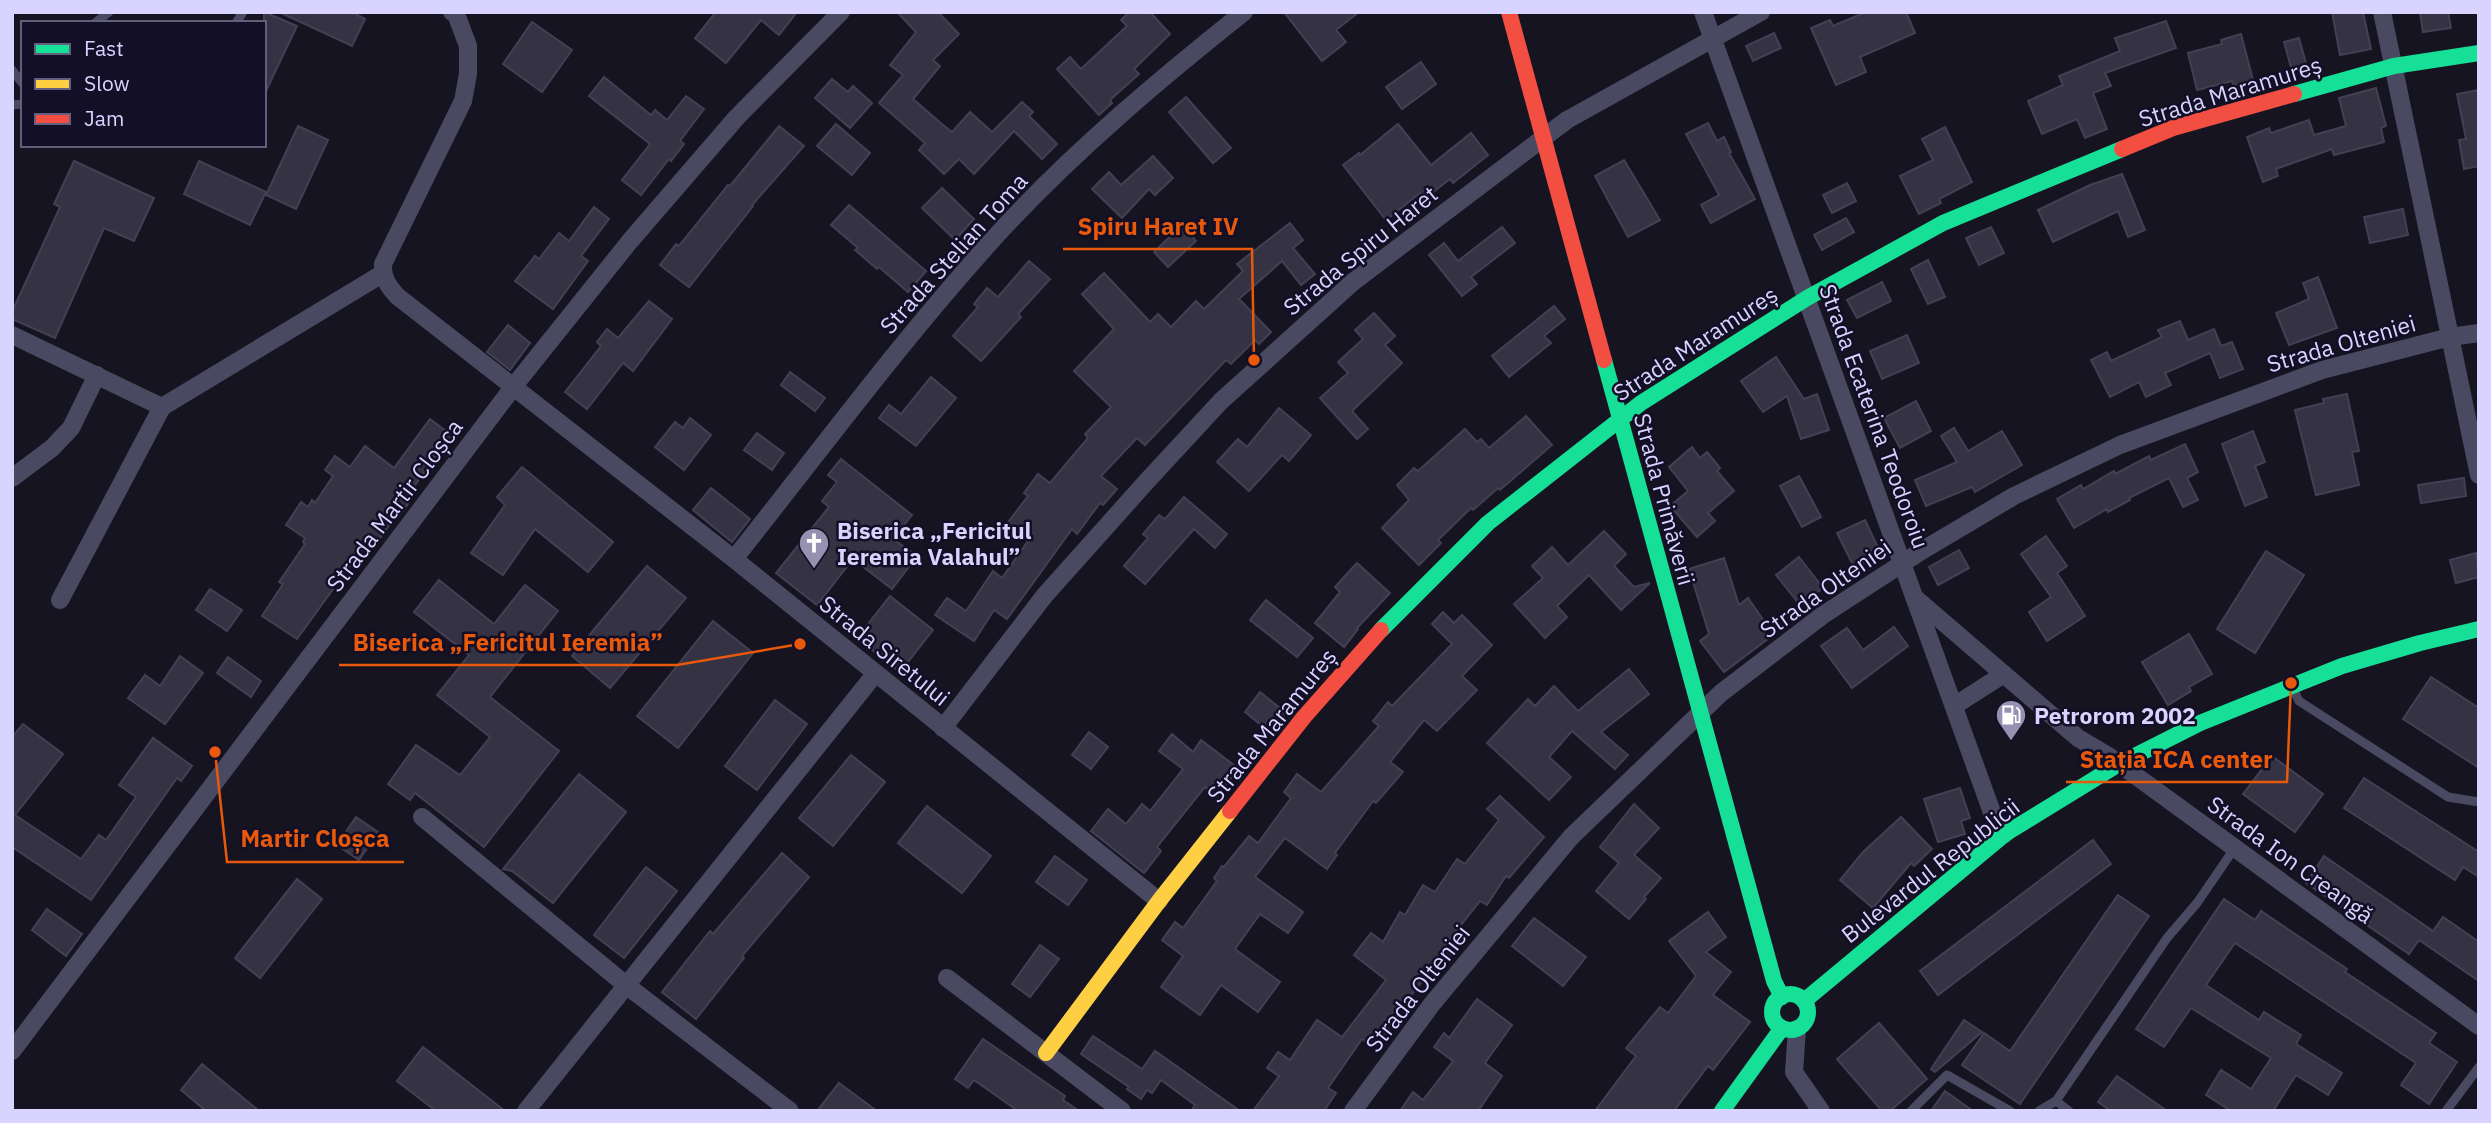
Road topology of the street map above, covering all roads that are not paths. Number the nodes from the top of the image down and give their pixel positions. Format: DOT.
graph roads {
  1 [pos="841,12"];
  2 [pos="1244,12"];
  3 [pos="1509,12"];
  4 [pos="1703,12"];
  5 [pos="1761,12"];
  6 [pos="2382,12"];
  7 [pos="457,13"];
  8 [pos="1712,38"];
  9 [pos="2479,52"];
  10 [pos="2393,66"];
  11 [pos="1543,139"];
  12 [pos="382,274"];
  13 [pos="1807,298"];
  14 [pos="2479,333"];
  15 [pos="12,335"];
  16 [pos="2450,337"];
  17 [pos="97,375"];
  18 [pos="514,386"];
  19 [pos="162,407"];
  20 [pos="1620,419"];
  21 [pos="2479,475"];
  22 [pos="12,478"];
  23 [pos="734,559"];
  24 [pos="1901,565"];
  25 [pos="1914,597"];
  26 [pos="60,600"];
  27 [pos="2479,629"];
  28 [pos="875,674"];
  29 [pos="2004,674"];
  30 [pos="2291,686"];
  31 [pos="1954,706"];
  32 [pos="1700,713"];
  33 [pos="943,728"];
  34 [pos="2119,764"];
  35 [pos="2479,802"];
  36 [pos="422,817"];
  37 [pos="2005,834"];
  38 [pos="2234,849"];
  39 [pos="1159,901"];
  40 [pos="947,978"];
  41 [pos="626,985"];
  42 [pos="1782,997"];
  43 [pos="1804,1000"];
  44 [pos="2479,1026"];
  45 [pos="1790,1029"];
  46 [pos="12,1051"];
  47 [pos="1046,1053"];
  48 [pos="2479,1067"];
  49 [pos="2056,1101"];
  50 [pos="526,1111"];
  51 [pos="790,1111"];
  52 [pos="1122,1111"];
  53 [pos="1353,1111"];
  54 [pos="1721,1111"];
  55 [pos="1821,1111"];
  56 [pos="1911,1111"];
  57 [pos="2010,1111"];
  58 [pos="2039,1111"];
  59 [pos="2069,1111"];
  60 [pos="2446,1111"];
  1 -- 18 [label="street, Strada Martir Cloșca"];
  2 -- 23 [label="street, Strada Stelian Toma"];
  3 -- 11 [label="main road, Strada Primăverii"];
  4 -- 8 [label="street, Strada Ecaterina Teodoroiu"];
  5 -- 8 [label="street, Strada Spiru Haret"];
  6 -- 10 [label="street"];
  7 -- 12 [label="street"];
  8 -- 11 [label="street, Strada Spiru Haret"];
  8 -- 13 [label="street, Strada Ecaterina Teodoroiu"];
  9 -- 10 [label="main road, Strada Maramureș"];
  10 -- 13 [label="main road, Strada Maramureș"];
  10 -- 16 [label="street"];
  11 -- 20 [label="main road, Strada Primăverii"];
  11 -- 33 [label="street, Strada Spiru Haret"];
  12 -- 18 [label="street, Strada Siretului"];
  12 -- 19 [label="street"];
  13 -- 20 [label="main road, Strada Maramureș"];
  13 -- 24 [label="street, Strada Ecaterina Teodoroiu"];
  14 -- 16 [label="street, Strada Olteniei"];
  15 -- 17 [label="street"];
  16 -- 21 [label="street"];
  16 -- 24 [label="street, Strada Olteniei"];
  17 -- 19 [label="street"];
  17 -- 22 [label="street"];
  18 -- 23 [label="street, Strada Siretului"];
  18 -- 46 [label="street, Strada Martir Cloșca"];
  19 -- 26 [label="street"];
  20 -- 32 [label="main road, Strada Primăverii"];
  20 -- 39 [label="main road, Strada Maramureș"];
  23 -- 28 [label="street, Strada Siretului"];
  24 -- 25 [label="street, Strada Ecaterina Teodoroiu"];
  24 -- 32 [label="street, Strada Olteniei"];
  25 -- 29 [label="street, Strada Ion Creangă"];
  25 -- 31 [label="street, Strada Ecaterina Teodoroiu"];
  27 -- 30 [label="main road, Bulevardul Republicii"];
  28 -- 33 [label="street, Strada Siretului"];
  28 -- 41 [label="street"];
  29 -- 31 [label="street"];
  29 -- 34 [label="street, Strada Ion Creangă"];
  30 -- 34 [label="main road, Bulevardul Republicii"];
  30 -- 35 [label="lane"];
  31 -- 37 [label="street, Strada Ecaterina Teodoroiu"];
  32 -- 42 [label="main road, Strada Primăverii"];
  32 -- 53 [label="street, Strada Olteniei"];
  33 -- 39 [label="street, Strada Siretului"];
  34 -- 37 [label="main road, Bulevardul Republicii"];
  34 -- 38 [label="street, Strada Ion Creangă"];
  36 -- 41 [label="street"];
  37 -- 43 [label="main road, Bulevardul Republicii"];
  38 -- 44 [label="street, Strada Ion Creangă"];
  38 -- 49 [label="lane"];
  39 -- 47 [label="main road, Strada Maramureș"];
  40 -- 47 [label="street"];
  41 -- 50 [label="street"];
  41 -- 51 [label="street"];
  42 -- 43 [label="main road"];
  42 -- 45 [label="main road"];
  43 -- 45 [label="main road"];
  45 -- 54 [label="main road"];
  45 -- 55 [label="street"];
  47 -- 52 [label="street"];
  48 -- 60 [label="lane"];
  49 -- 58 [label="lane"];
  49 -- 59 [label="lane"];
  56 -- 57 [label="lane"];
}
